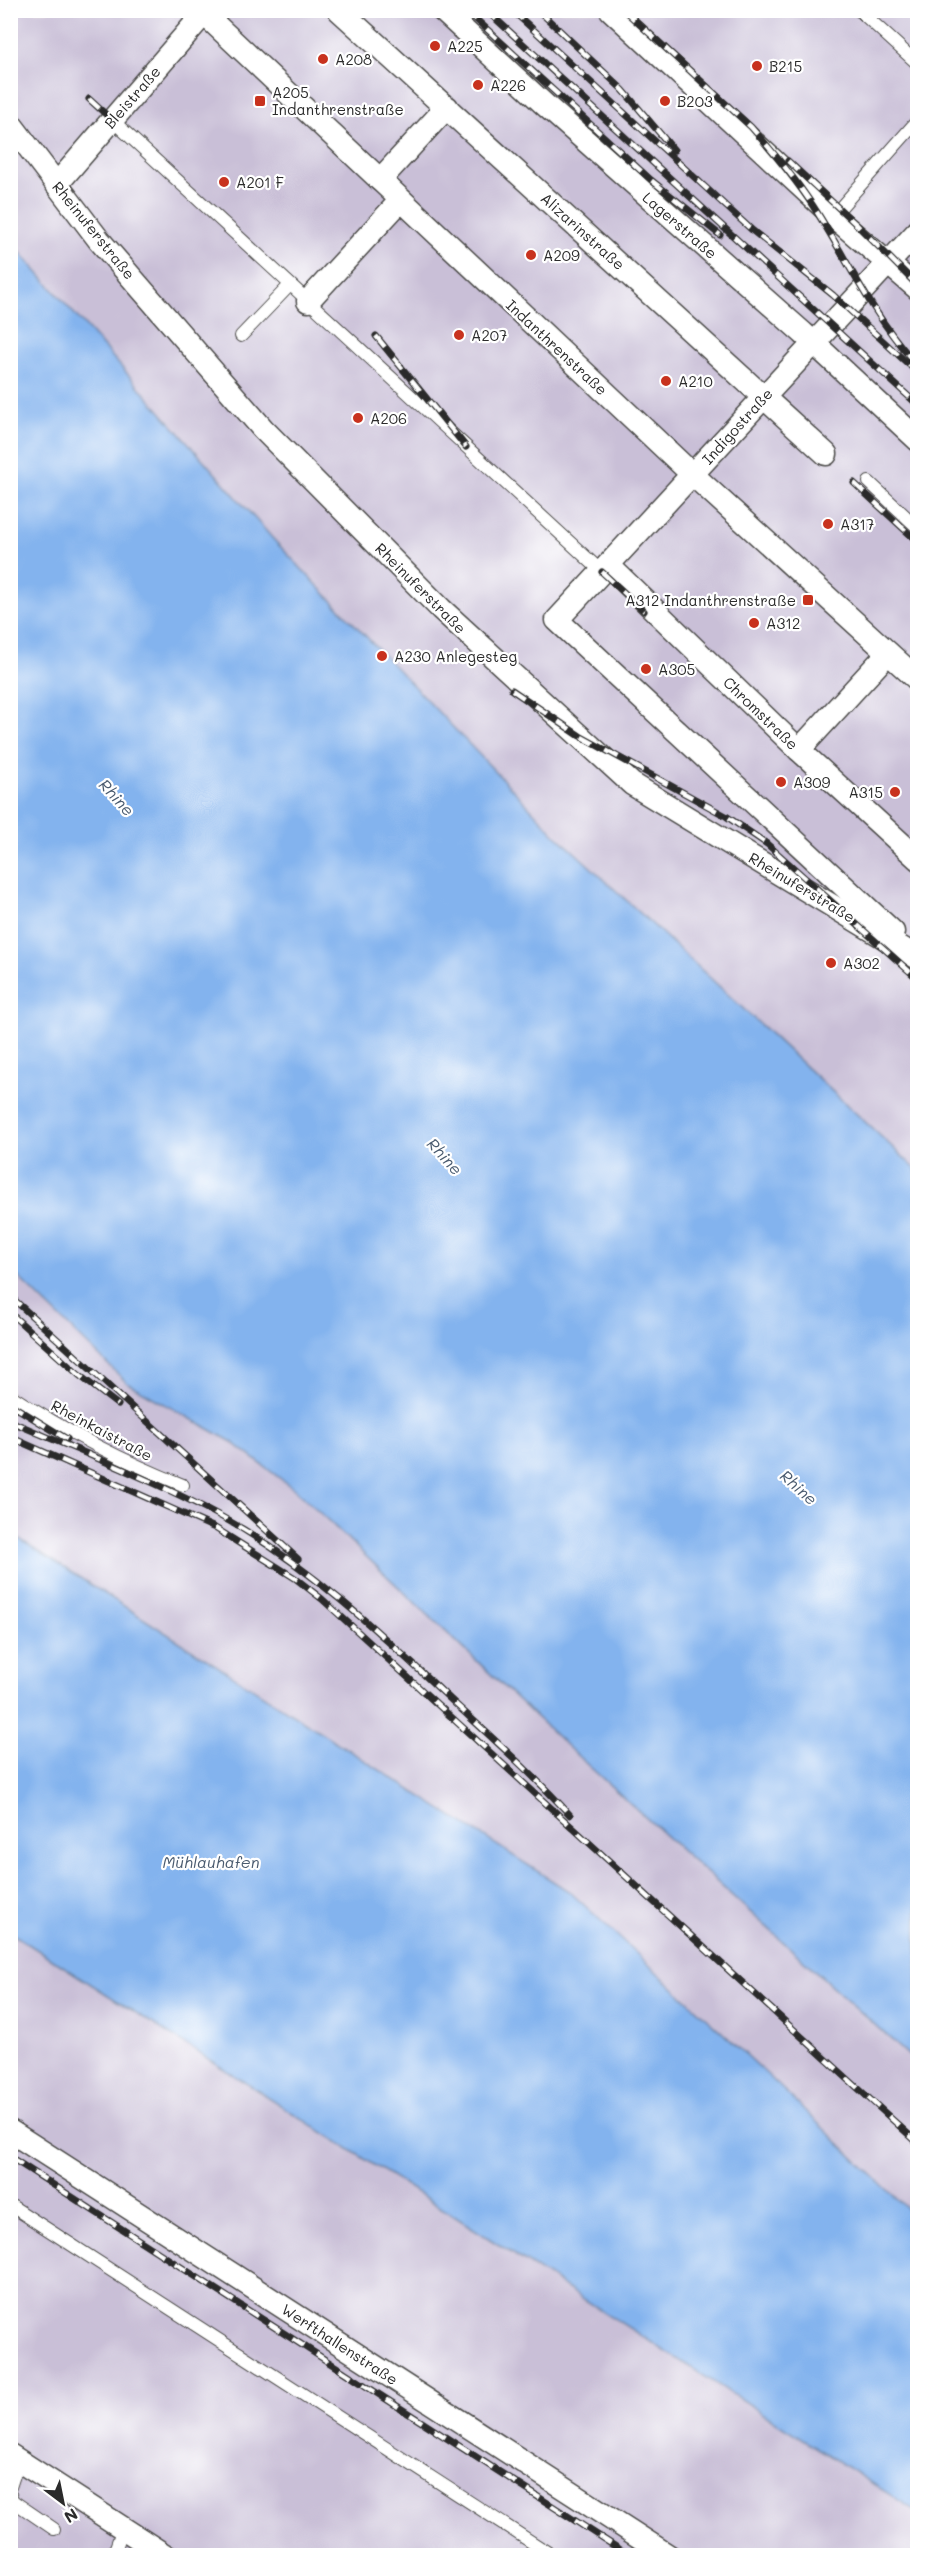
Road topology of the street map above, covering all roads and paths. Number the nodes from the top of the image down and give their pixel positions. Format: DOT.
graph roads {
  1 [pos="339,10"];
  2 [pos="442,10"];
  3 [pos="611,10"];
  4 [pos="859,10"];
  5 [pos="204,12"];
  6 [pos="918,64"];
  7 [pos="447,108"];
  8 [pos="112,120"];
  9 [pos="918,120"];
  10 [pos="10,123"];
  11 [pos="380,180"];
  12 [pos="57,184"];
  13 [pos="401,200"];
  14 [pos="833,216"];
  15 [pos="918,231"];
  16 [pos="888,263"];
  17 [pos="290,285"];
  18 [pos="918,289"];
  19 [pos="308,302"];
  20 [pos="241,336"];
  21 [pos="812,344"];
  22 [pos="764,396"];
  23 [pos="918,440"];
  24 [pos="826,453"];
  25 [pos="693,475"];
  26 [pos="869,482"];
  27 [pos="918,528"];
  28 [pos="605,569"];
  29 [pos="888,653"];
  30 [pos="915,674"];
  31 [pos="799,750"];
  32 [pos="918,859"];
  33 [pos="918,956"];
  34 [pos="10,1395"];
  35 [pos="183,1485"];
  36 [pos="10,2131"];
  37 [pos="10,2205"];
  38 [pos="15,2457"];
  39 [pos="10,2487"];
  40 [pos="10,2495"];
  41 [pos="123,2528"];
  42 [pos="54,2529"];
  43 [pos="113,2556"];
  44 [pos="166,2556"];
  45 [pos="553,2556"];
  46 [pos="669,2556"];
  1 -- 7 [label="street, Alizarinstraße"];
  2 -- 21 [label="street, Lagerstraße"];
  3 -- 14 [label="street"];
  4 -- 6 [label="lane"];
  5 -- 8 [label="street, Bleistraße"];
  5 -- 11 [label="street, Indanthrenstraße"];
  7 -- 11 [label="street"];
  7 -- 22 [label="street, Alizarinstraße"];
  8 -- 12 [label="street, Bleistraße"];
  8 -- 17 [label="lane"];
  9 -- 14 [label="lane"];
  10 -- 12 [label="street, Rheinuferstraße"];
  11 -- 13 [label="street, Indanthrenstraße"];
  12 -- 33 [label="street, Rheinuferstraße"];
  13 -- 19 [label="street"];
  13 -- 25 [label="street, Indanthrenstraße"];
  14 -- 16 [label="street"];
  15 -- 16 [label="street, Indigostraße"];
  16 -- 18 [label="street"];
  16 -- 21 [label="street, Indigostraße"];
  17 -- 19 [label="lane"];
  17 -- 20 [label="lane"];
  19 -- 28 [label="lane"];
  21 -- 22 [label="street, Indigostraße"];
  21 -- 23 [label="street, Lagerstraße"];
  22 -- 24 [label="street, Alizarinstraße"];
  22 -- 25 [label="street, Indigostraße"];
  25 -- 28 [label="street, Indigostraße"];
  25 -- 29 [label="street, Indanthrenstraße"];
  26 -- 27 [label="lane"];
  28 -- 31 [label="street, Chromstraße"];
  28 -- 33 [label="street, Indigostraße"];
  29 -- 30 [label="street, Indanthrenstraße"];
  29 -- 31 [label="street"];
  31 -- 32 [label="street, Chromstraße"];
  34 -- 35 [label="lane, Rheinkaistraße"];
  36 -- 46 [label="street, Werfthallenstraße"];
  37 -- 45 [label="lane"];
  38 -- 39 [label="lane"];
  38 -- 41 [label="street"];
  40 -- 42 [label="lane"];
  41 -- 43 [label="lane"];
  41 -- 44 [label="street"];
}
